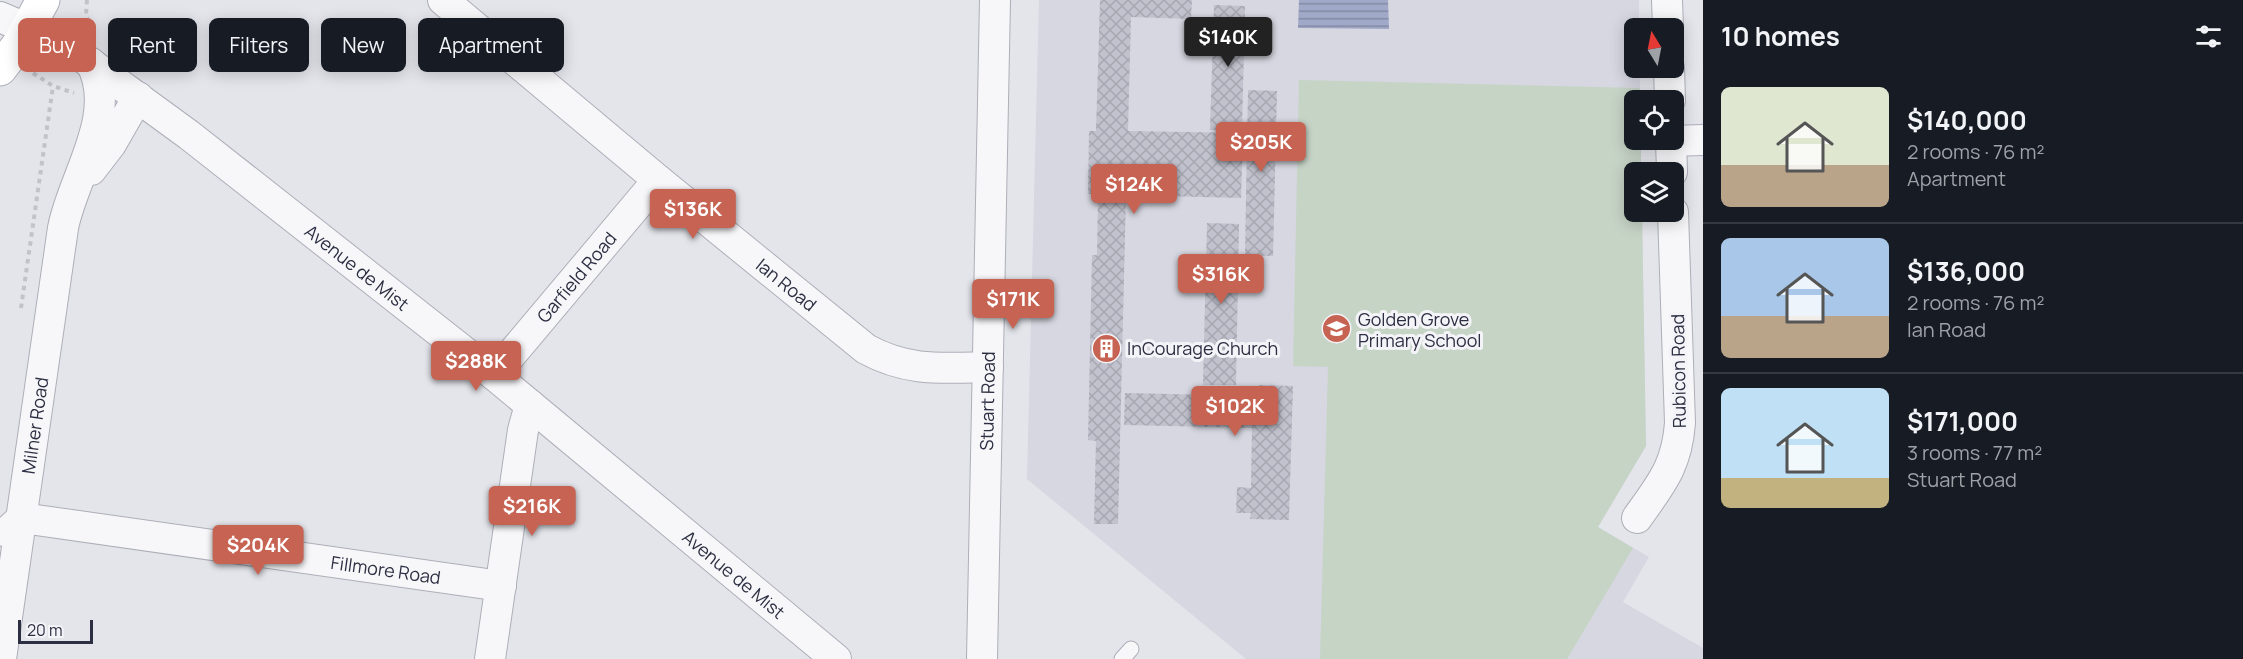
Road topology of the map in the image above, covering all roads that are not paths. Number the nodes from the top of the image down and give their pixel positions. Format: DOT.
graph roads {
  1 [pos="43,0"];
  2 [pos="443,0"];
  3 [pos="995,0"];
  4 [pos="1667,0"];
  5 [pos="1668,18"];
  6 [pos="14,24"];
  7 [pos="96,67"];
  8 [pos="15,70"];
  9 [pos="96,72"];
  10 [pos="138,97"];
  11 [pos="1684,140"];
  12 [pos="1703,140"];
  13 [pos="658,180"];
  14 [pos="71,194"];
  15 [pos="1674,222"];
  16 [pos="988,367"];
  17 [pos="494,375"];
  18 [pos="530,405"];
  19 [pos="22,518"];
  20 [pos="1637,518"];
  21 [pos="0,538"];
  22 [pos="501,586"];
  23 [pos="1,659"];
  24 [pos="490,659"];
  25 [pos="836,659"];
  26 [pos="982,659"];
  1 -- 6 [label="main road"];
  2 -- 13 [label="street, Ian Road"];
  3 -- 16 [label="street, Stuart Road"];
  4 -- 5 [label="street"];
  6 -- 8 [label="main road"];
  7 -- 10 [label="street, Avenue de Mist"];
  9 -- 14 [label="street, Milner Road"];
  10 -- 14 [label="street, Milner Road"];
  10 -- 17 [label="street, Avenue de Mist"];
  11 -- 12 [label="street"];
  13 -- 16 [label="street, Ian Road"];
  13 -- 17 [label="street, Garfield Road"];
  14 -- 19 [label="street, Milner Road"];
  15 -- 20 [label="street, Rubicon Road"];
  16 -- 26 [label="street, Stuart Road"];
  17 -- 18 [label="street, Avenue de Mist"];
  18 -- 22 [label="street"];
  18 -- 25 [label="street, Avenue de Mist"];
  19 -- 21 [label="street"];
  19 -- 22 [label="street, Fillmore Road"];
  19 -- 23 [label="street, Milner Road"];
  22 -- 24 [label="street"];
}
